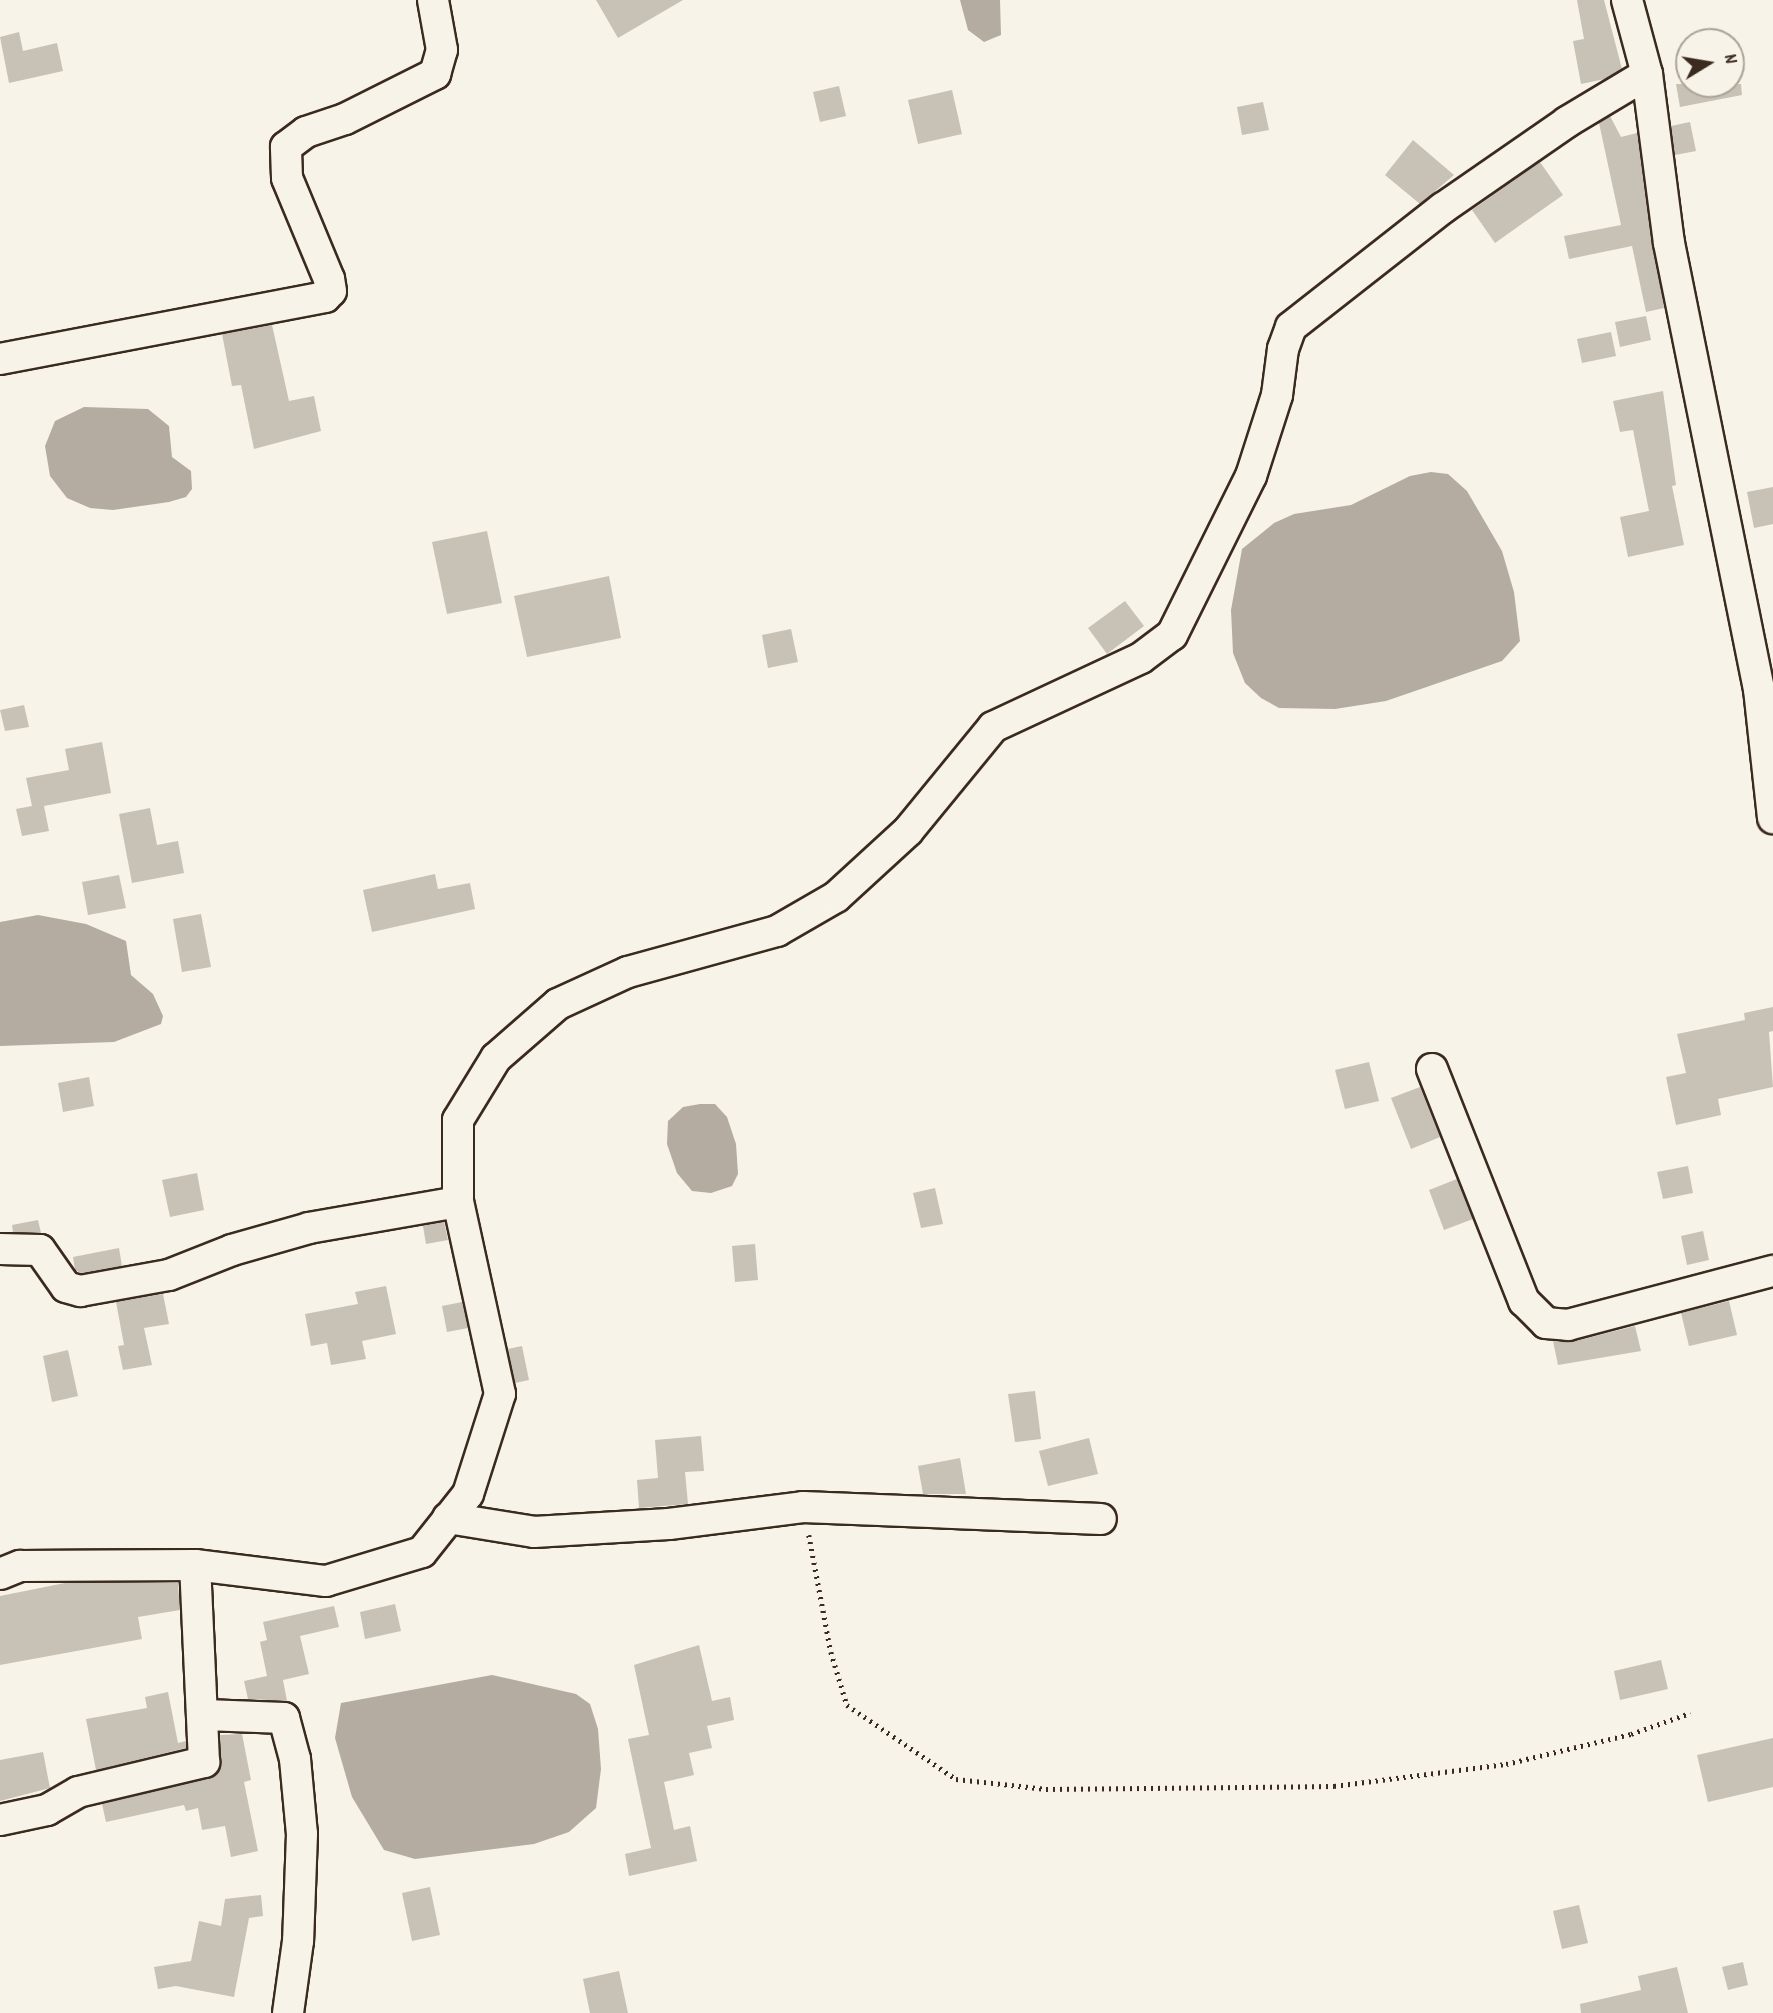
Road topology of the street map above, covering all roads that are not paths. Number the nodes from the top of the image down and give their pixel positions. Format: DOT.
graph roads {
  1 [pos="433,0"];
  2 [pos="1627,0"];
  3 [pos="1647,74"];
  4 [pos="0,359"];
  5 [pos="1759,624"];
  6 [pos="1773,818"];
  7 [pos="1432,1069"];
  8 [pos="458,1202"];
  9 [pos="0,1249"];
  10 [pos="1773,1271"];
  11 [pos="448,1518"];
  12 [pos="1101,1519"];
  13 [pos="195,1565"];
  14 [pos="0,1574"];
  15 [pos="205,1715"];
  16 [pos="0,1820"];
  17 [pos="288,2013"];
  1 -- 4 [label="street"];
  2 -- 3 [label="street"];
  3 -- 5 [label="street"];
  3 -- 8 [label="street"];
  5 -- 6 [label="street"];
  7 -- 10 [label="street"];
  8 -- 9 [label="street"];
  8 -- 11 [label="street"];
  11 -- 12 [label="street"];
  11 -- 13 [label="street"];
  13 -- 14 [label="street"];
  13 -- 15 [label="street"];
  15 -- 16 [label="street"];
  15 -- 17 [label="street"];
}
